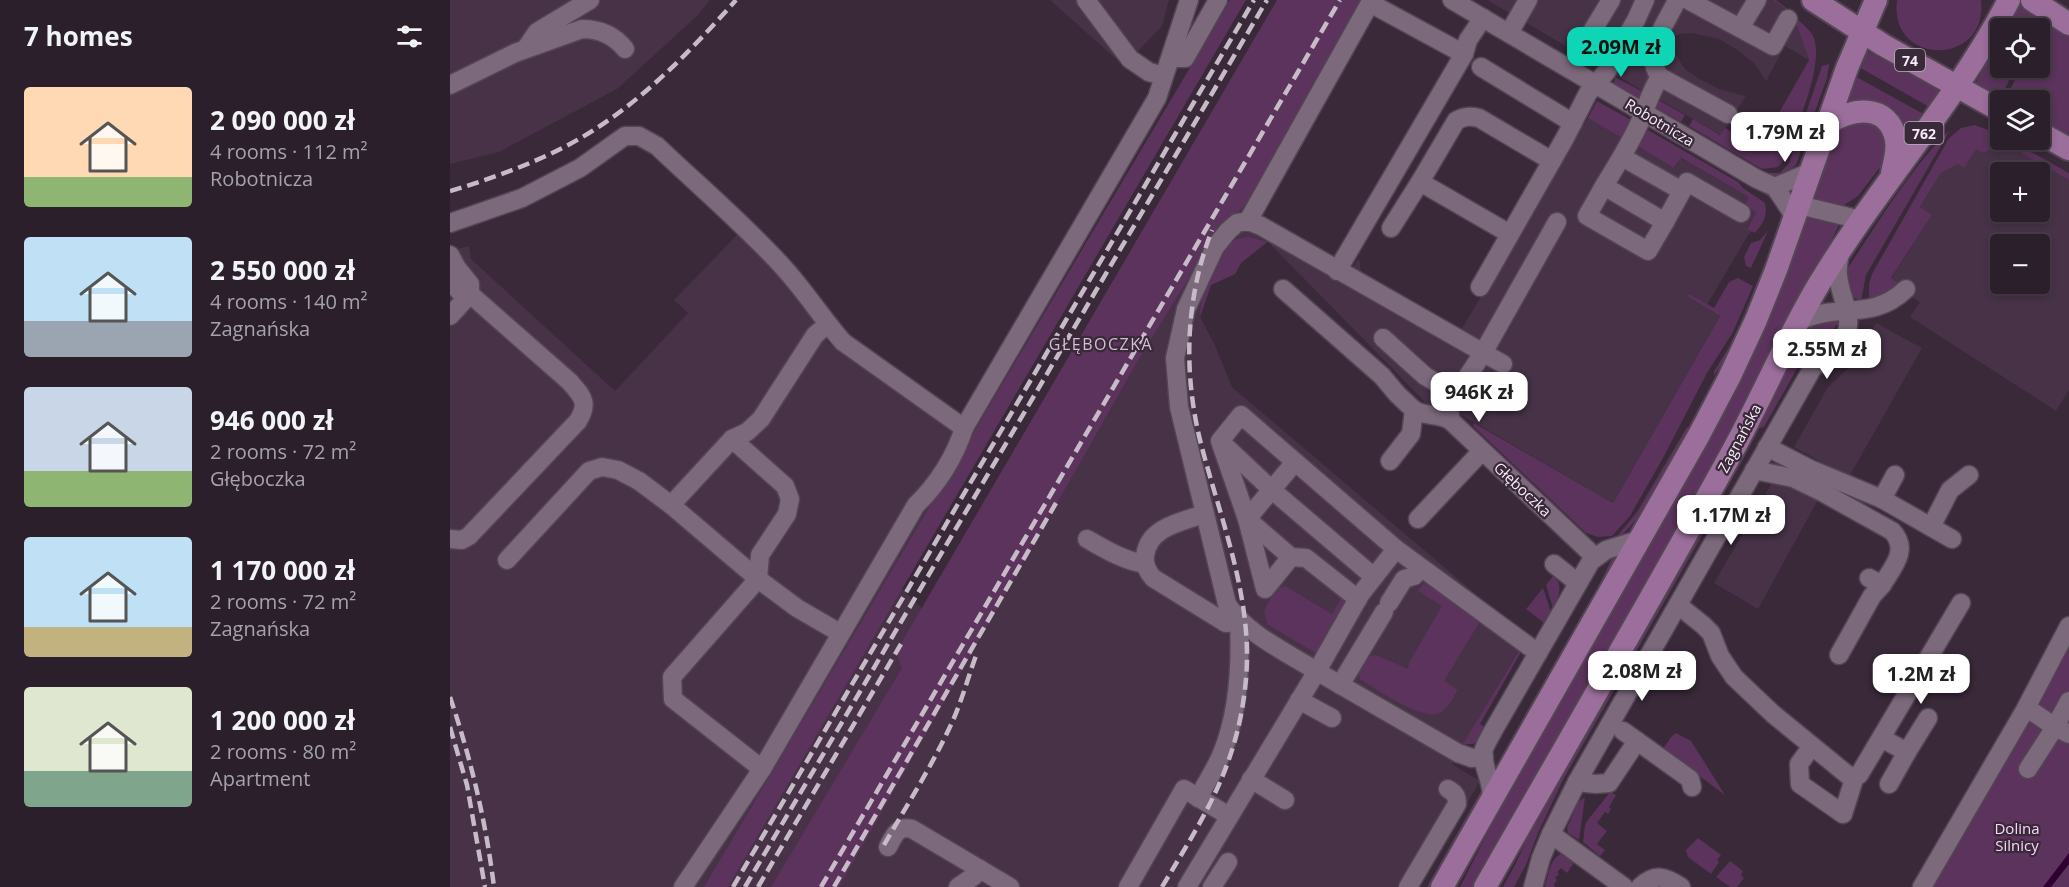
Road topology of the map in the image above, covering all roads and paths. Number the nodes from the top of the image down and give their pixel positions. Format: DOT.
graph roads {
  1 [pos="590,0"];
  2 [pos="1086,0"];
  3 [pos="1190,0"];
  4 [pos="1218,0"];
  5 [pos="1452,0"];
  6 [pos="1528,0"];
  7 [pos="1611,0"];
  8 [pos="1645,0"];
  9 [pos="1677,0"];
  10 [pos="1688,0"];
  11 [pos="1757,0"];
  12 [pos="1813,0"];
  13 [pos="1876,0"];
  14 [pos="2009,0"];
  15 [pos="2032,0"];
  16 [pos="1370,1"];
  17 [pos="1713,6"];
  18 [pos="1484,18"];
  19 [pos="1788,19"];
  20 [pos="2069,24"];
  21 [pos="1740,28"];
  22 [pos="1862,31"];
  23 [pos="1509,33"];
  24 [pos="625,49"];
  25 [pos="525,50"];
  26 [pos="1464,54"];
  27 [pos="1616,55"];
  28 [pos="1171,58"];
  29 [pos="1481,67"];
  30 [pos="1164,76"];
  31 [pos="1660,77"];
  32 [pos="1595,84"];
  33 [pos="450,85"];
  34 [pos="1958,87"];
  35 [pos="1990,105"];
  36 [pos="1644,112"];
  37 [pos="1728,114"];
  38 [pos="1573,123"];
  39 [pos="1827,124"];
  40 [pos="2050,139"];
  41 [pos="2069,149"];
  42 [pos="1622,157"];
  43 [pos="1552,161"];
  44 [pos="1810,172"];
  45 [pos="1890,179"];
  46 [pos="1420,182"];
  47 [pos="1604,186"];
  48 [pos="1775,187"];
  49 [pos="1682,192"];
  50 [pos="1797,211"];
  51 [pos="1740,213"];
  52 [pos="1861,219"];
  53 [pos="1248,221"];
  54 [pos="1557,222"];
  55 [pos="1665,222"];
  56 [pos="450,223"];
  57 [pos="1391,228"];
  58 [pos="1510,234"];
  59 [pos="1840,250"];
  60 [pos="450,255"];
  61 [pos="1337,271"];
  62 [pos="450,281"];
  63 [pos="1480,287"];
  64 [pos="1282,289"];
  65 [pos="1906,289"];
  66 [pos="470,294"];
  67 [pos="1848,311"];
  68 [pos="450,316"];
  69 [pos="1799,321"];
  70 [pos="828,324"];
  71 [pos="1383,338"];
  72 [pos="1483,354"];
  73 [pos="1503,364"];
  74 [pos="1448,405"];
  75 [pos="1414,410"];
  76 [pos="964,428"];
  77 [pos="732,439"];
  78 [pos="1220,441"];
  79 [pos="1767,447"];
  80 [pos="1482,451"];
  81 [pos="1390,461"];
  82 [pos="1295,462"];
  83 [pos="1754,470"];
  84 [pos="1895,475"];
  85 [pos="1969,475"];
  86 [pos="1272,490"];
  87 [pos="1882,499"];
  88 [pos="671,505"];
  89 [pos="1204,514"];
  90 [pos="1248,519"];
  91 [pos="1418,519"];
  92 [pos="1931,527"];
  93 [pos="450,539"];
  94 [pos="1087,539"];
  95 [pos="1952,539"];
  96 [pos="1638,540"];
  97 [pos="1395,549"];
  98 [pos="1595,556"];
  99 [pos="1291,557"];
  100 [pos="507,560"];
  101 [pos="1145,564"];
  102 [pos="1554,564"];
  103 [pos="1421,568"];
  104 [pos="1374,577"];
  105 [pos="758,579"];
  106 [pos="1578,583"];
  107 [pos="1358,599"];
  108 [pos="1961,603"];
  109 [pos="1678,605"];
  110 [pos="1239,621"];
  111 [pos="2069,626"];
  112 [pos="840,633"];
  113 [pos="1538,653"];
  114 [pos="1839,655"];
  115 [pos="1317,671"];
  116 [pos="1340,685"];
  117 [pos="1299,700"];
  118 [pos="2069,701"];
  119 [pos="2027,708"];
  120 [pos="1332,718"];
  121 [pos="1928,718"];
  122 [pos="2062,731"];
  123 [pos="1881,738"];
  124 [pos="1812,746"];
  125 [pos="1907,752"];
  126 [pos="1484,757"];
  127 [pos="762,769"];
  128 [pos="2028,769"];
  129 [pos="1855,777"];
  130 [pos="1251,779"];
  131 [pos="1577,782"];
  132 [pos="1889,784"];
  133 [pos="1692,787"];
  134 [pos="1448,789"];
  135 [pos="1198,798"];
  136 [pos="1285,800"];
  137 [pos="1491,801"];
  138 [pos="1229,816"];
  139 [pos="1551,834"];
  140 [pos="888,847"];
  141 [pos="1228,862"];
  142 [pos="980,869"];
  143 [pos="683,887"];
  144 [pos="958,887"];
  145 [pos="1010,887"];
  146 [pos="1128,887"];
  147 [pos="1187,887"];
  148 [pos="1212,887"];
  149 [pos="1408,887"];
  150 [pos="1442,887"];
  151 [pos="1485,887"];
  152 [pos="1533,887"];
  153 [pos="1624,887"];
  154 [pos="1640,887"];
  155 [pos="1681,887"];
  156 [pos="1922,887"];
  1 -- 25 [label="street"];
  2 -- 30 [label="street"];
  3 -- 28 [label="street"];
  4 -- 28 [label="street"];
  5 -- 18 [label="street, Robotnicza"];
  6 -- 23 [label="street"];
  7 -- 27 [label="street"];
  8 -- 27 [label="street"];
  9 -- 31 [label="street"];
  10 -- 17 [label="street"];
  11 -- 21 [label="street"];
  12 -- 22 [label="main road, 74"];
  13 -- 22 [label="main road"];
  14 -- 34 [label="main road, Zagnańska / 762"];
  15 -- 20 [label="main road"];
  16 -- 26 [label="street"];
  16 -- 53 [label="street"];
  17 -- 21 [label="street"];
  18 -- 23 [label="street, Robotnicza"];
  18 -- 26 [label="street"];
  19 -- 21 [label="street"];
  22 -- 34 [label="main road, 74"];
  22 -- 39 [label="main road"];
  23 -- 32 [label="street, Robotnicza"];
  24 -- 25 [label="street"];
  25 -- 33 [label="street"];
  26 -- 61 [label="street"];
  27 -- 32 [label="street"];
  28 -- 30 [label="street"];
  29 -- 38 [label="street"];
  30 -- 76 [label="street"];
  31 -- 36 [label="street"];
  31 -- 37 [label="street"];
  32 -- 36 [label="street, Robotnicza"];
  32 -- 38 [label="street"];
  34 -- 35 [label="main road, 74"];
  34 -- 45 [label="main road, Zagnańska / 762"];
  36 -- 42 [label="street"];
  36 -- 48 [label="street, Robotnicza"];
  38 -- 43 [label="street"];
  39 -- 44 [label="main road"];
  39 -- 45 [label="main road, 762"];
  40 -- 41 [label="main road"];
  42 -- 47 [label="street"];
  42 -- 49 [label="street"];
  43 -- 46 [label="street"];
  43 -- 58 [label="street"];
  44 -- 48 [label="street"];
  44 -- 50 [label="main road"];
  45 -- 52 [label="main road, Zagnańska / 762"];
  46 -- 57 [label="street"];
  46 -- 58 [label="street"];
  47 -- 55 [label="street"];
  47 -- 55 [label="street"];
  48 -- 50 [label="street"];
  49 -- 51 [label="street"];
  49 -- 55 [label="street"];
  50 -- 52 [label="street"];
  50 -- 96 [label="main road"];
  52 -- 59 [label="main road, Zagnańska / 762"];
  53 -- 61 [label="street"];
  53 -- 89 [label="street"];
  54 -- 72 [label="street"];
  56 -- 70 [label="street"];
  58 -- 63 [label="street"];
  59 -- 67 [label="street"];
  59 -- 69 [label="main road, Zagnańska / 762"];
  60 -- 66 [label="street"];
  61 -- 72 [label="street"];
  62 -- 66 [label="street"];
  64 -- 75 [label="street"];
  65 -- 67 [label="street"];
  66 -- 68 [label="street"];
  66 -- 93 [label="street"];
  67 -- 69 [label="street"];
  67 -- 79 [label="street, Zagnańska"];
  69 -- 151 [label="main road, Zagnańska / 762"];
  70 -- 76 [label="street"];
  70 -- 77 [label="street"];
  71 -- 74 [label="street"];
  72 -- 73 [label="street"];
  72 -- 74 [label="street"];
  74 -- 75 [label="street"];
  74 -- 80 [label="street, Głęboczka"];
  75 -- 81 [label="street"];
  76 -- 112 [label="street"];
  77 -- 88 [label="street"];
  77 -- 105 [label="street"];
  78 -- 82 [label="street"];
  78 -- 86 [label="street"];
  78 -- 90 [label="street"];
  79 -- 83 [label="street, Zagnańska"];
  79 -- 87 [label="street"];
  80 -- 91 [label="street"];
  80 -- 98 [label="street, Głęboczka"];
  82 -- 86 [label="street"];
  82 -- 97 [label="street"];
  83 -- 109 [label="street, Zagnańska"];
  83 -- 114 [label="street"];
  84 -- 87 [label="street"];
  85 -- 92 [label="street"];
  86 -- 90 [label="street"];
  86 -- 104 [label="street"];
  87 -- 92 [label="street"];
  88 -- 100 [label="street"];
  88 -- 105 [label="street"];
  89 -- 101 [label="street"];
  89 -- 110 [label="street"];
  90 -- 99 [label="street"];
  90 -- 99 [label="street"];
  92 -- 95 [label="street"];
  94 -- 101 [label="street"];
  96 -- 98 [label="street"];
  96 -- 137 [label="main road"];
  97 -- 103 [label="street"];
  97 -- 104 [label="street"];
  98 -- 106 [label="street"];
  99 -- 107 [label="street"];
  101 -- 110 [label="street"];
  102 -- 106 [label="street"];
  103 -- 113 [label="street"];
  103 -- 116 [label="street"];
  104 -- 107 [label="street"];
  105 -- 112 [label="street"];
  105 -- 127 [label="street"];
  106 -- 113 [label="street"];
  107 -- 115 [label="street"];
  108 -- 123 [label="street"];
  109 -- 124 [label="street"];
  109 -- 131 [label="street, Zagnańska"];
  110 -- 115 [label="street"];
  110 -- 135 [label="street"];
  111 -- 119 [label="street"];
  112 -- 127 [label="street"];
  113 -- 126 [label="street"];
  115 -- 116 [label="street"];
  115 -- 117 [label="street"];
  116 -- 126 [label="street"];
  117 -- 120 [label="street"];
  117 -- 130 [label="street"];
  118 -- 122 [label="street"];
  119 -- 122 [label="street"];
  119 -- 156 [label="street"];
  121 -- 125 [label="street"];
  122 -- 128 [label="street"];
  123 -- 125 [label="street"];
  123 -- 129 [label="street"];
  124 -- 129 [label="street"];
  124 -- 129 [label="street"];
  125 -- 132 [label="street"];
  126 -- 137 [label="street"];
  127 -- 143 [label="street"];
  130 -- 136 [label="street"];
  130 -- 138 [label="street"];
  131 -- 133 [label="street"];
  131 -- 139 [label="street, Zagnańska"];
  134 -- 149 [label="street"];
  135 -- 138 [label="street"];
  135 -- 146 [label="street"];
  137 -- 150 [label="main road"];
  138 -- 147 [label="street"];
  139 -- 152 [label="street, Zagnańska"];
  139 -- 153 [label="street"];
  140 -- 142 [label="street"];
  141 -- 148 [label="street"];
  142 -- 144 [label="street"];
  142 -- 145 [label="street"];
  154 -- 155 [label="street"];
}
